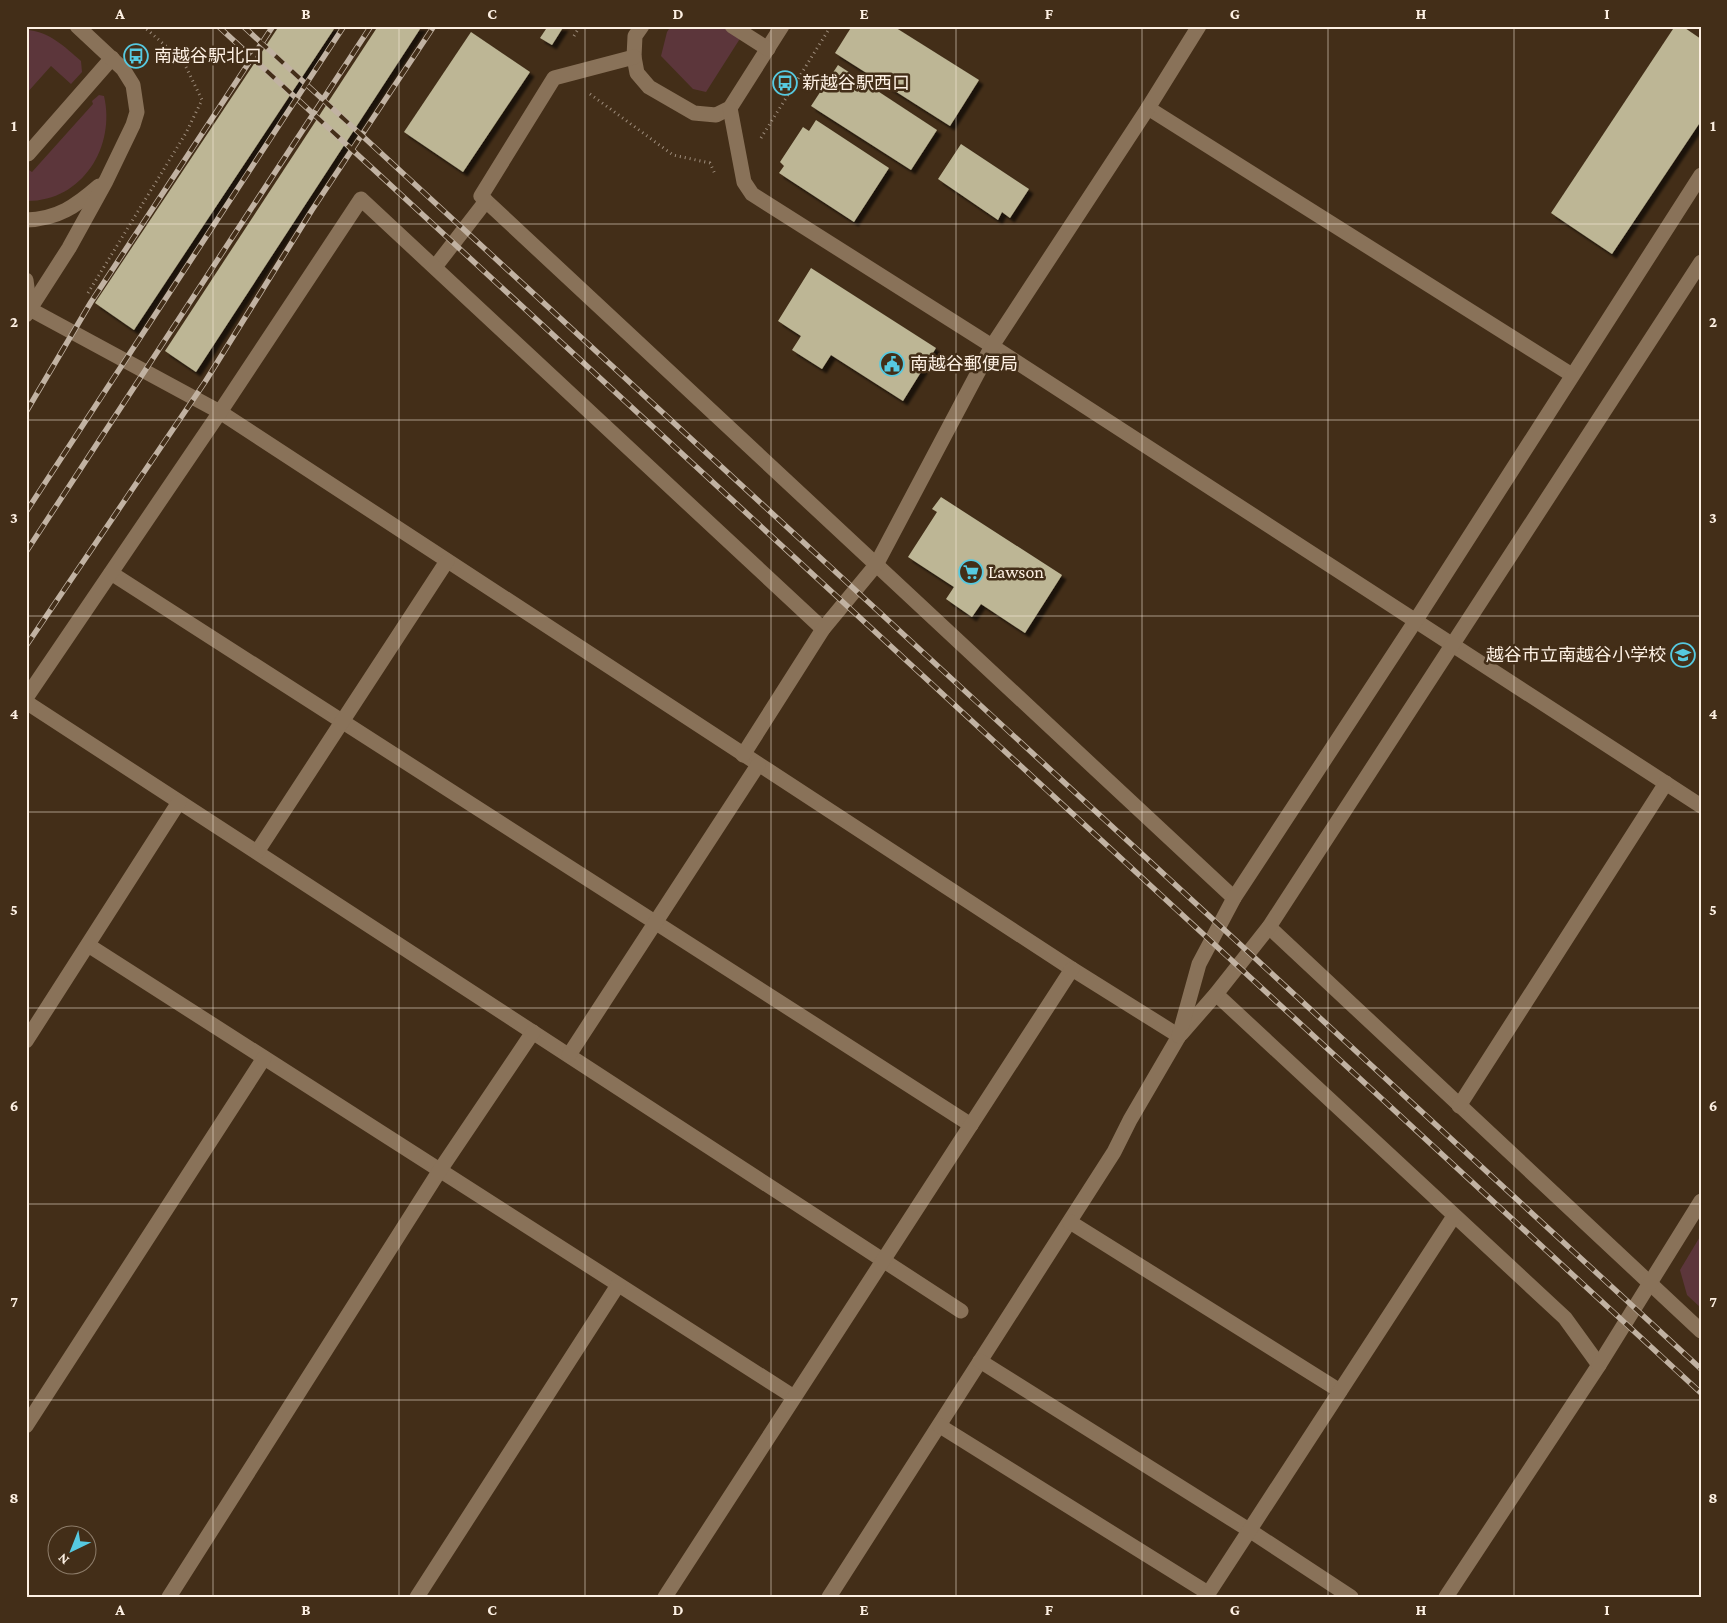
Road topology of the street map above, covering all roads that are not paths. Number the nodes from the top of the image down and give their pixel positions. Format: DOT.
graph roads {
  1 [pos="77,26"];
  2 [pos="642,26"];
  3 [pos="732,26"];
  4 [pos="782,26"];
  5 [pos="1199,26"];
  6 [pos="768,49"];
  7 [pos="634,57"];
  8 [pos="112,58"];
  9 [pos="730,108"];
  10 [pos="1148,108"];
  11 [pos="28,154"];
  12 [pos="1701,175"];
  13 [pos="106,180"];
  14 [pos="486,201"];
  15 [pos="26,220"];
  16 [pos="1701,262"];
  17 [pos="435,267"];
  18 [pos="26,280"];
  19 [pos="27,310"];
  20 [pos="992,346"];
  21 [pos="1572,375"];
  22 [pos="220,412"];
  23 [pos="447,562"];
  24 [pos="876,565"];
  25 [pos="111,573"];
  26 [pos="1416,620"];
  27 [pos="823,629"];
  28 [pos="1452,643"];
  29 [pos="26,698"];
  30 [pos="26,702"];
  31 [pos="342,722"];
  32 [pos="743,755"];
  33 [pos="758,764"];
  34 [pos="1666,783"];
  35 [pos="179,802"];
  36 [pos="1701,806"];
  37 [pos="257,852"];
  38 [pos="1234,898"];
  39 [pos="655,922"];
  40 [pos="1269,927"];
  41 [pos="88,945"];
  42 [pos="1072,969"];
  43 [pos="1216,994"];
  44 [pos="533,1032"];
  45 [pos="1179,1036"];
  46 [pos="26,1040"];
  47 [pos="569,1055"];
  48 [pos="264,1058"];
  49 [pos="1459,1106"];
  50 [pos="971,1125"];
  51 [pos="440,1170"];
  52 [pos="1701,1201"];
  53 [pos="1454,1216"];
  54 [pos="1070,1222"];
  55 [pos="883,1259"];
  56 [pos="1649,1283"];
  57 [pos="618,1285"];
  58 [pos="961,1311"];
  59 [pos="1701,1331"];
  60 [pos="980,1361"];
  61 [pos="1599,1365"];
  62 [pos="1340,1391"];
  63 [pos="794,1397"];
  64 [pos="26,1426"];
  65 [pos="940,1426"];
  66 [pos="1249,1530"];
  67 [pos="1207,1595"];
  68 [pos="169,1597"];
  69 [pos="417,1597"];
  70 [pos="665,1597"];
  71 [pos="829,1597"];
  72 [pos="1351,1597"];
  73 [pos="1446,1597"];
  1 -- 8 [label="street"];
  2 -- 7 [label="street"];
  3 -- 6 [label="street"];
  4 -- 6 [label="street"];
  5 -- 10 [label="street"];
  6 -- 9 [label="street"];
  7 -- 9 [label="street"];
  7 -- 14 [label="street"];
  8 -- 11 [label="street"];
  8 -- 13 [label="street"];
  9 -- 20 [label="street"];
  10 -- 20 [label="street"];
  10 -- 21 [label="street"];
  12 -- 21 [label="street"];
  13 -- 15 [label="street"];
  13 -- 19 [label="street"];
  14 -- 17 [label="street"];
  14 -- 24 [label="street"];
  16 -- 28 [label="street"];
  17 -- 22 [label="street"];
  17 -- 27 [label="street"];
  18 -- 19 [label="street"];
  19 -- 22 [label="street"];
  20 -- 24 [label="street"];
  20 -- 26 [label="street"];
  21 -- 26 [label="street"];
  22 -- 23 [label="street"];
  22 -- 25 [label="street"];
  23 -- 31 [label="street"];
  23 -- 32 [label="street"];
  24 -- 27 [label="street"];
  24 -- 38 [label="street"];
  25 -- 29 [label="street"];
  25 -- 31 [label="street"];
  26 -- 28 [label="street"];
  26 -- 38 [label="street"];
  27 -- 32 [label="street"];
  28 -- 34 [label="street"];
  28 -- 40 [label="street"];
  30 -- 35 [label="street"];
  31 -- 37 [label="street"];
  31 -- 39 [label="street"];
  32 -- 33 [label="street"];
  33 -- 39 [label="street"];
  33 -- 42 [label="street"];
  34 -- 36 [label="street"];
  34 -- 49 [label="street"];
  35 -- 37 [label="street"];
  35 -- 41 [label="street"];
  37 -- 44 [label="street"];
  38 -- 45 [label="street"];
  39 -- 47 [label="street"];
  39 -- 50 [label="street"];
  40 -- 43 [label="street"];
  40 -- 49 [label="street"];
  41 -- 46 [label="street"];
  41 -- 48 [label="street"];
  42 -- 45 [label="street"];
  42 -- 50 [label="street"];
  43 -- 45 [label="street"];
  43 -- 53 [label="street"];
  44 -- 47 [label="street"];
  44 -- 51 [label="street"];
  45 -- 54 [label="street"];
  47 -- 55 [label="street"];
  48 -- 51 [label="street"];
  48 -- 64 [label="street"];
  49 -- 56 [label="street"];
  50 -- 55 [label="street"];
  51 -- 57 [label="street"];
  51 -- 68 [label="street"];
  52 -- 56 [label="street"];
  53 -- 61 [label="street"];
  53 -- 62 [label="street"];
  54 -- 60 [label="street"];
  54 -- 62 [label="street"];
  55 -- 58 [label="street"];
  55 -- 63 [label="street"];
  56 -- 59 [label="street"];
  56 -- 61 [label="street"];
  57 -- 63 [label="street"];
  57 -- 69 [label="street"];
  60 -- 65 [label="street"];
  60 -- 66 [label="street"];
  61 -- 73 [label="street"];
  62 -- 66 [label="street"];
  63 -- 70 [label="street"];
  65 -- 67 [label="street"];
  65 -- 71 [label="street"];
  66 -- 67 [label="street"];
  66 -- 72 [label="street"];
}
